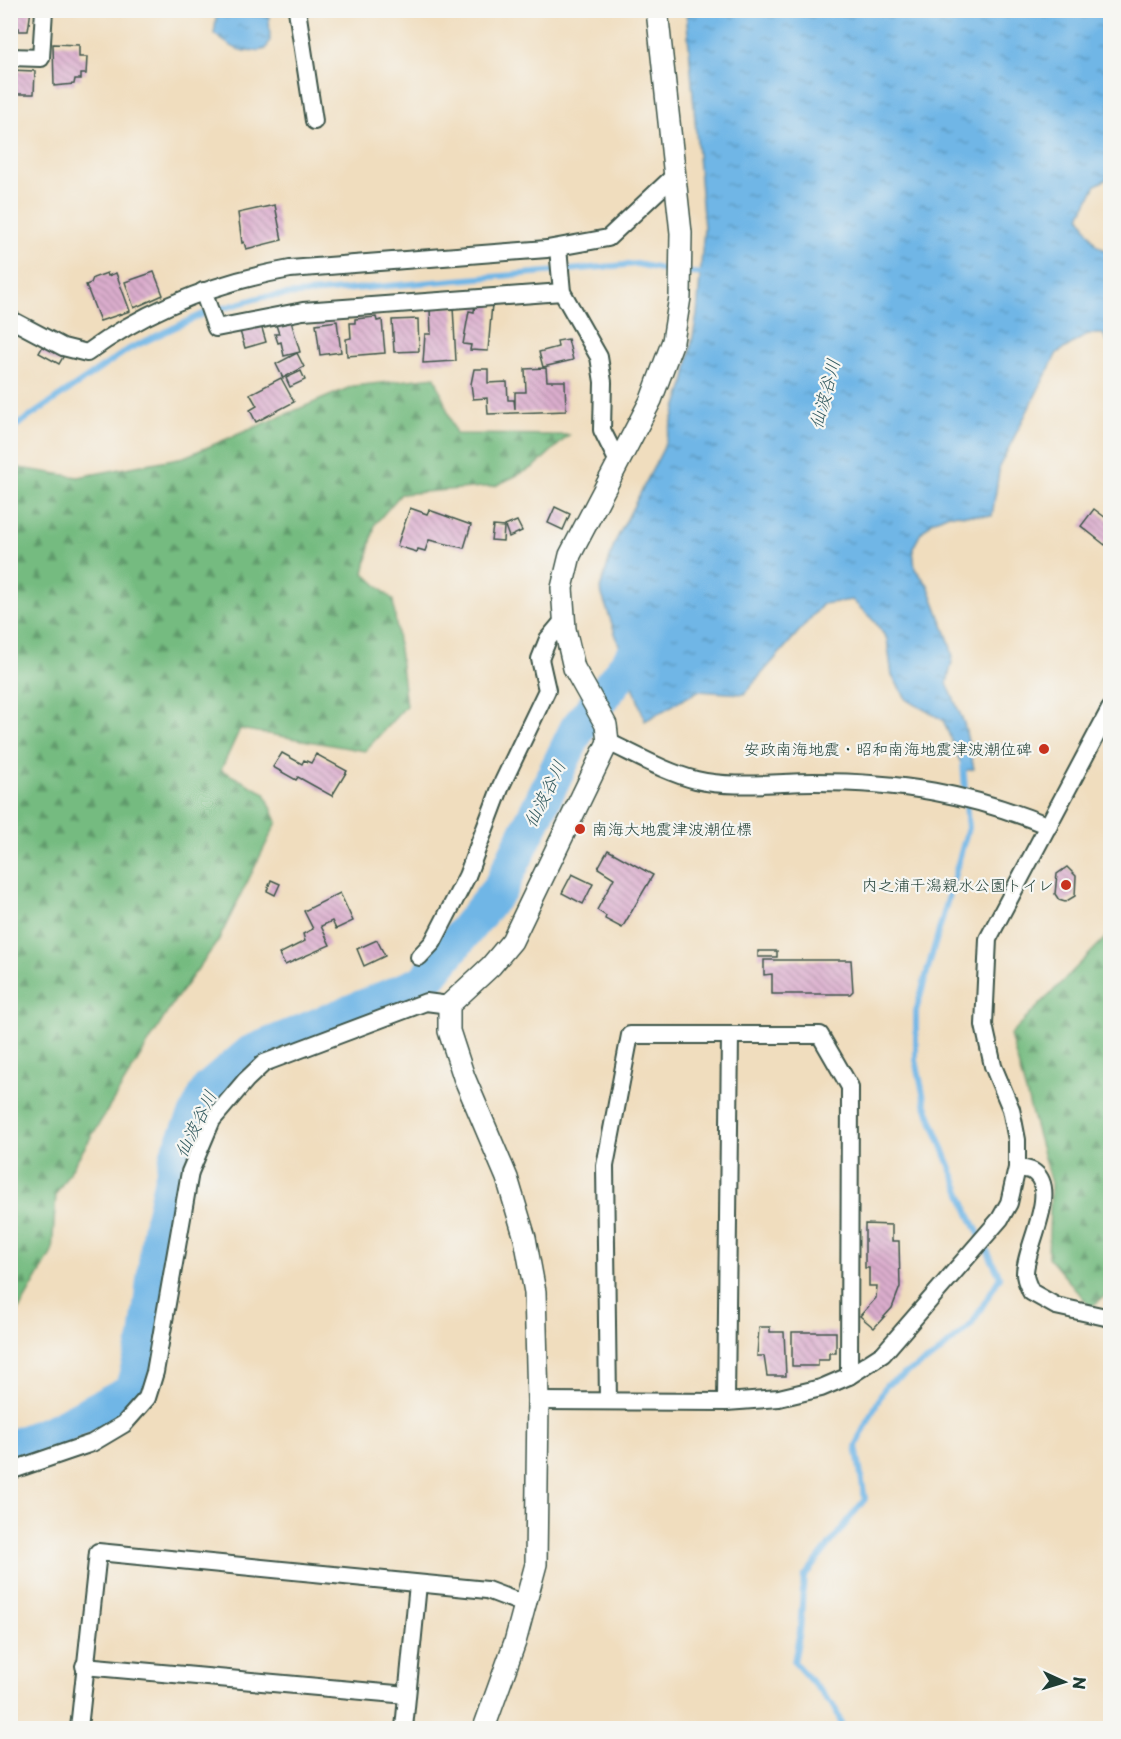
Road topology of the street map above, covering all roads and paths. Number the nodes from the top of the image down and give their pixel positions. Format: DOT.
graph roads {
  1 [pos="44,10"];
  2 [pos="297,10"];
  3 [pos="657,10"];
  4 [pos="10,57"];
  5 [pos="314,121"];
  6 [pos="676,174"];
  7 [pos="559,253"];
  8 [pos="561,287"];
  9 [pos="204,296"];
  10 [pos="10,319"];
  11 [pos="618,462"];
  12 [pos="565,624"];
  13 [pos="1110,709"];
  14 [pos="607,734"];
  15 [pos="1049,826"];
  16 [pos="419,957"];
  17 [pos="449,1005"];
  18 [pos="730,1035"];
  19 [pos="1017,1168"];
  20 [pos="1110,1318"];
  21 [pos="849,1376"];
  22 [pos="538,1401"];
  23 [pos="608,1401"];
  24 [pos="726,1402"];
  25 [pos="10,1471"];
  26 [pos="418,1584"];
  27 [pos="524,1604"];
  28 [pos="84,1666"];
  29 [pos="407,1695"];
  30 [pos="79,1728"];
  31 [pos="404,1728"];
  32 [pos="484,1728"];
  1 -- 4 [label="street"];
  2 -- 5 [label="street"];
  3 -- 6 [label="street"];
  6 -- 7 [label="street"];
  6 -- 11 [label="street"];
  7 -- 8 [label="street"];
  7 -- 9 [label="street"];
  8 -- 9 [label="street"];
  8 -- 11 [label="street"];
  9 -- 10 [label="street"];
  11 -- 12 [label="street"];
  12 -- 14 [label="street"];
  12 -- 16 [label="street"];
  13 -- 15 [label="street"];
  14 -- 15 [label="street"];
  14 -- 17 [label="street"];
  15 -- 19 [label="street"];
  17 -- 22 [label="street"];
  17 -- 25 [label="street"];
  18 -- 21 [label="street"];
  18 -- 23 [label="street"];
  18 -- 24 [label="street"];
  19 -- 20 [label="street"];
  19 -- 21 [label="street"];
  21 -- 24 [label="street"];
  22 -- 23 [label="street"];
  22 -- 27 [label="street"];
  23 -- 24 [label="street"];
  26 -- 27 [label="street"];
  26 -- 28 [label="street"];
  26 -- 29 [label="street"];
  27 -- 32 [label="street"];
  28 -- 29 [label="street"];
  28 -- 30 [label="street"];
  29 -- 31 [label="street"];
}
